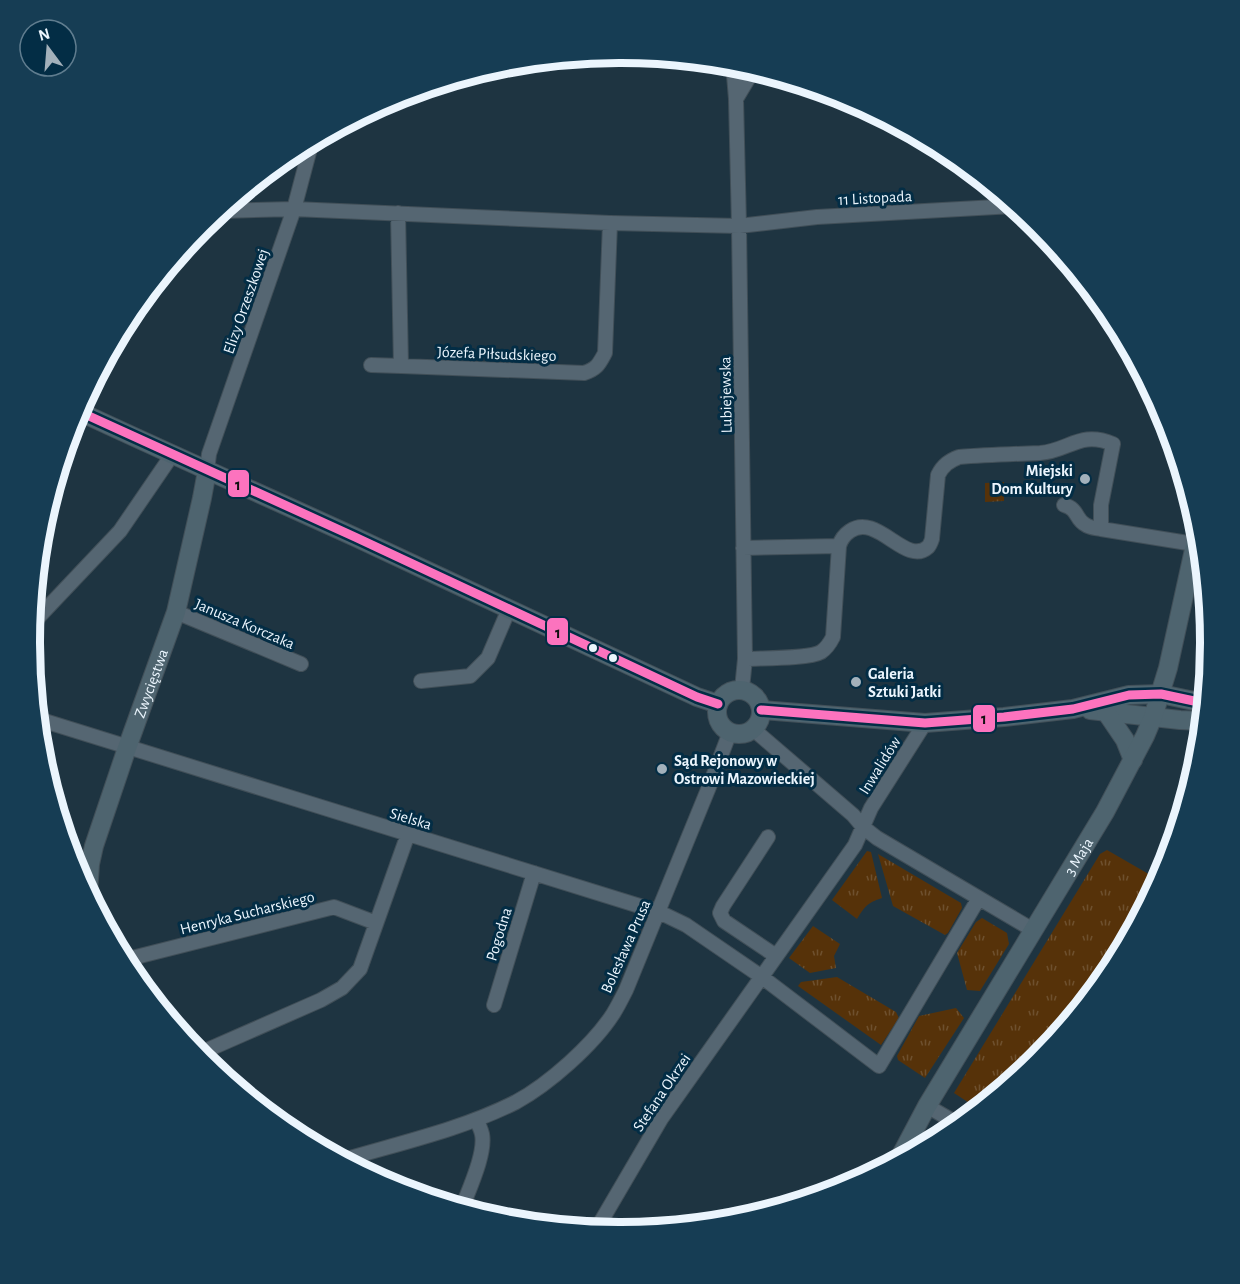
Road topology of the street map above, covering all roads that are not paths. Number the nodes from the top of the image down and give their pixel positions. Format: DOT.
graph roads {
  1 [pos="734,74"];
  2 [pos="749,77"];
  3 [pos="736,99"];
  4 [pos="309,153"];
  5 [pos="1003,207"];
  6 [pos="294,209"];
  7 [pos="233,211"];
  8 [pos="398,213"];
  9 [pos="610,223"];
  10 [pos="739,226"];
  11 [pos="371,366"];
  12 [pos="401,366"];
  13 [pos="87,415"];
  14 [pos="172,455"];
  15 [pos="207,471"];
  16 [pos="1064,506"];
  17 [pos="1101,529"];
  18 [pos="1189,535"];
  19 [pos="839,546"];
  20 [pos="743,548"];
  21 [pos="1193,553"];
  22 [pos="509,609"];
  23 [pos="176,612"];
  24 [pos="41,614"];
  25 [pos="745,659"];
  26 [pos="301,664"];
  27 [pos="421,681"];
  28 [pos="742,689"];
  29 [pos="1161,694"];
  30 [pos="1196,702"];
  31 [pos="717,704"];
  32 [pos="1073,709"];
  33 [pos="761,710"];
  34 [pos="1106,712"];
  35 [pos="1153,717"];
  36 [pos="1195,720"];
  37 [pos="46,721"];
  38 [pos="925,723"];
  39 [pos="753,729"];
  40 [pos="730,732"];
  41 [pos="127,747"];
  42 [pos="1133,760"];
  43 [pos="863,827"];
  44 [pos="408,834"];
  45 [pos="768,837"];
  46 [pos="84,861"];
  47 [pos="534,873"];
  48 [pos="979,898"];
  49 [pos="659,912"];
  50 [pos="376,923"];
  51 [pos="1033,930"];
  52 [pos="776,956"];
  53 [pos="134,957"];
  54 [pos="762,977"];
  55 [pos="494,1005"];
  56 [pos="208,1050"];
  57 [pos="927,1106"];
  58 [pos="949,1119"];
  59 [pos="477,1120"];
  60 [pos="905,1147"];
  61 [pos="354,1157"];
  62 [pos="465,1201"];
  63 [pos="601,1221"];
  1 -- 3 [label="street, Lubiejewska"];
  2 -- 3 [label="street"];
  3 -- 10 [label="street, Lubiejewska"];
  4 -- 6 [label="street, Elizy Orzeszkowej"];
  5 -- 10 [label="street, 11 Listopada"];
  6 -- 7 [label="street"];
  6 -- 8 [label="street"];
  6 -- 15 [label="street, Elizy Orzeszkowej"];
  8 -- 9 [label="street"];
  8 -- 12 [label="street"];
  9 -- 10 [label="street"];
  9 -- 12 [label="street, Józefa Piłsudskiego"];
  10 -- 20 [label="street, Lubiejewska"];
  11 -- 12 [label="street"];
  13 -- 14 [label="street"];
  14 -- 15 [label="street"];
  14 -- 24 [label="street"];
  15 -- 22 [label="street"];
  15 -- 23 [label="street, Zwycięstwa"];
  16 -- 17 [label="street"];
  17 -- 18 [label="street"];
  17 -- 19 [label="street"];
  19 -- 20 [label="street"];
  19 -- 25 [label="street"];
  20 -- 25 [label="street, Lubiejewska"];
  21 -- 29 [label="street, 3 Maja"];
  22 -- 27 [label="street"];
  22 -- 31 [label="street"];
  23 -- 26 [label="street, Janusza Korczaka"];
  23 -- 41 [label="street, Zwycięstwa"];
  25 -- 28 [label="street, Lubiejewska"];
  28 -- 31 [label="street"];
  28 -- 33 [label="street"];
  29 -- 30 [label="street"];
  29 -- 32 [label="street"];
  29 -- 35 [label="street, 3 Maja"];
  31 -- 40 [label="street"];
  32 -- 34 [label="street"];
  32 -- 38 [label="street"];
  33 -- 38 [label="street"];
  33 -- 39 [label="street"];
  34 -- 35 [label="street"];
  34 -- 42 [label="street"];
  35 -- 36 [label="street"];
  35 -- 42 [label="street, 3 Maja"];
  37 -- 41 [label="street, Sielska"];
  38 -- 43 [label="street, Inwalidów"];
  39 -- 40 [label="street"];
  39 -- 43 [label="street"];
  40 -- 49 [label="street, Bolesława Prusa"];
  41 -- 44 [label="street, Sielska"];
  41 -- 46 [label="street, Zwycięstwa"];
  42 -- 51 [label="street, 3 Maja"];
  43 -- 48 [label="street"];
  43 -- 52 [label="street, Inwalidów"];
  44 -- 47 [label="street, Sielska"];
  44 -- 50 [label="street"];
  45 -- 52 [label="street"];
  47 -- 49 [label="street, Sielska"];
  47 -- 55 [label="street, Pogodna"];
  48 -- 51 [label="street"];
  48 -- 54 [label="street, Sielska"];
  49 -- 54 [label="street, Sielska"];
  49 -- 59 [label="street, Bolesława Prusa"];
  50 -- 53 [label="street, Henryka Sucharskiego"];
  50 -- 56 [label="street"];
  51 -- 57 [label="street, 3 Maja"];
  52 -- 54 [label="street, Stefana Okrzei"];
  54 -- 63 [label="street, Stefana Okrzei"];
  57 -- 58 [label="street"];
  57 -- 60 [label="street, 3 Maja"];
  59 -- 61 [label="street, Bolesława Prusa"];
  59 -- 62 [label="street"];
}
